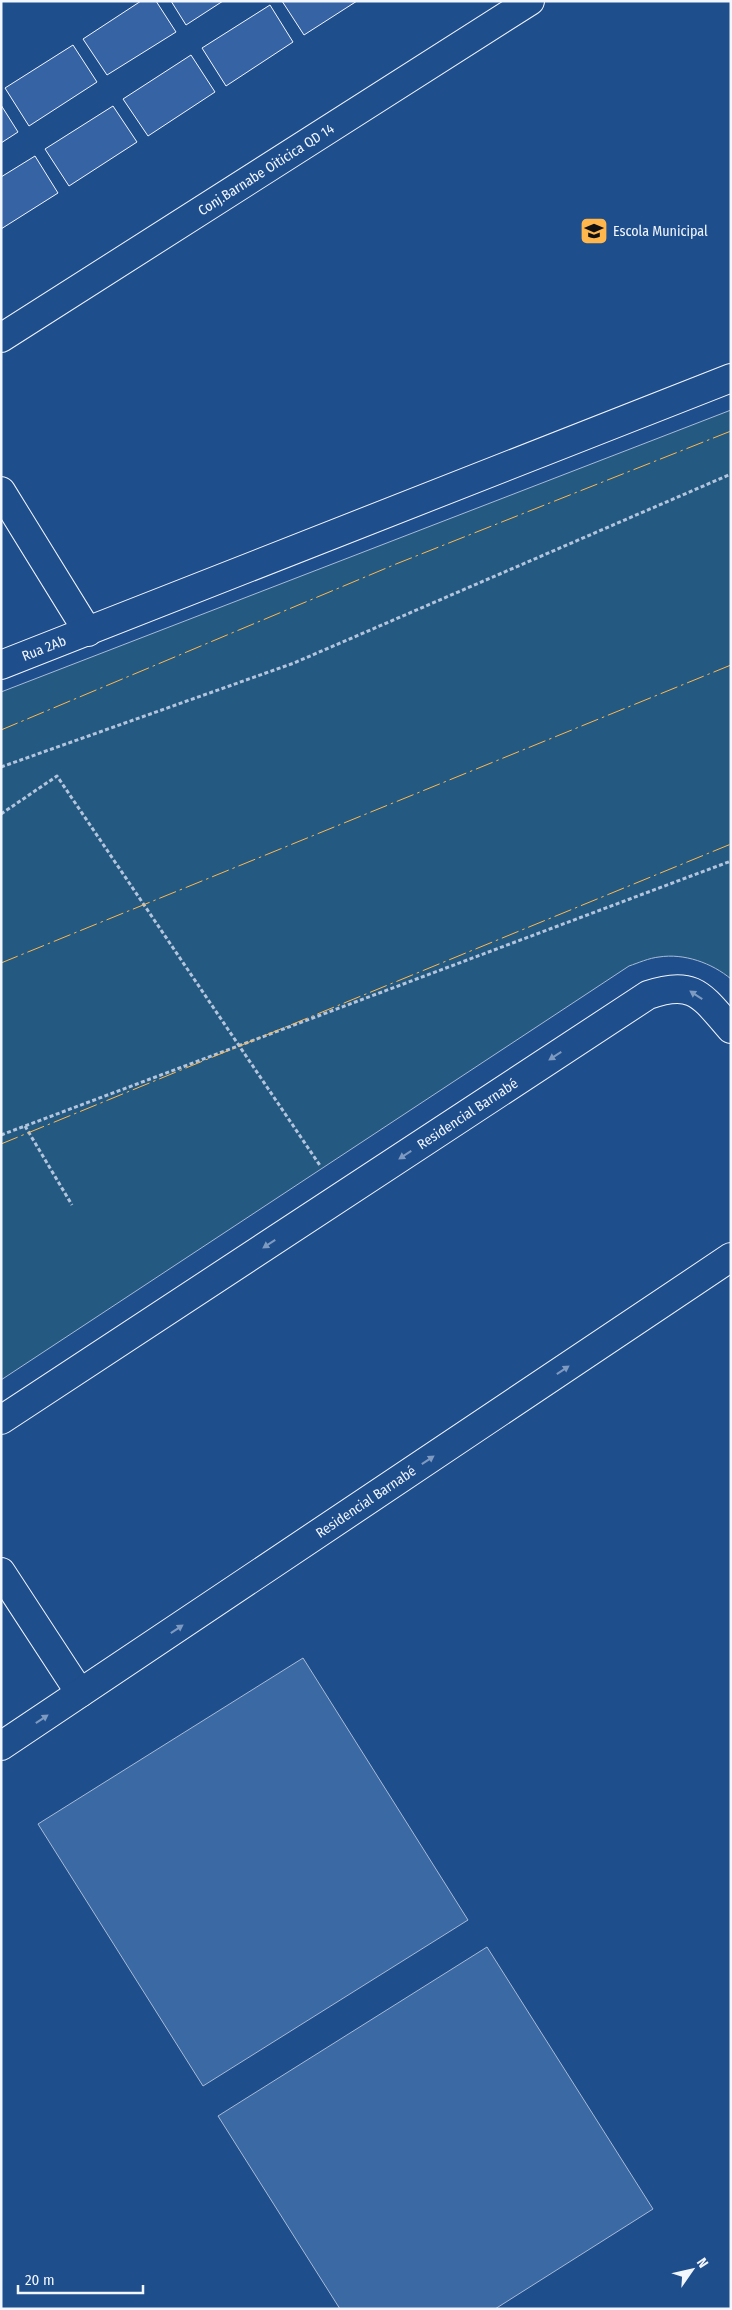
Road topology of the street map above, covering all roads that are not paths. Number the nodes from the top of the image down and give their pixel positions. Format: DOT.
graph roads {
  1 [pos="530,1"];
  2 [pos="1,338"];
  3 [pos="731,378"];
  4 [pos="1,492"];
  5 [pos="88,632"];
  6 [pos="1,664"];
  7 [pos="731,1029"];
  8 [pos="731,1257"];
  9 [pos="1,1420"];
  10 [pos="1,1572"];
  11 [pos="80,1693"];
  12 [pos="1,1746"];
  1 -- 2 [label="street, Conj.Barnabe Oiticica QD 14"];
  3 -- 5 [label="street, Rua 2Ab"];
  4 -- 5 [label="street"];
  5 -- 6 [label="street, Rua 2Ab"];
  7 -- 9 [label="street, Residencial Barnabé, one-way"];
  11 -- 8 [label="street, Residencial Barnabé, one-way"];
  10 -- 11 [label="street"];
  12 -- 11 [label="street, Residencial Barnabé, one-way"];
}
